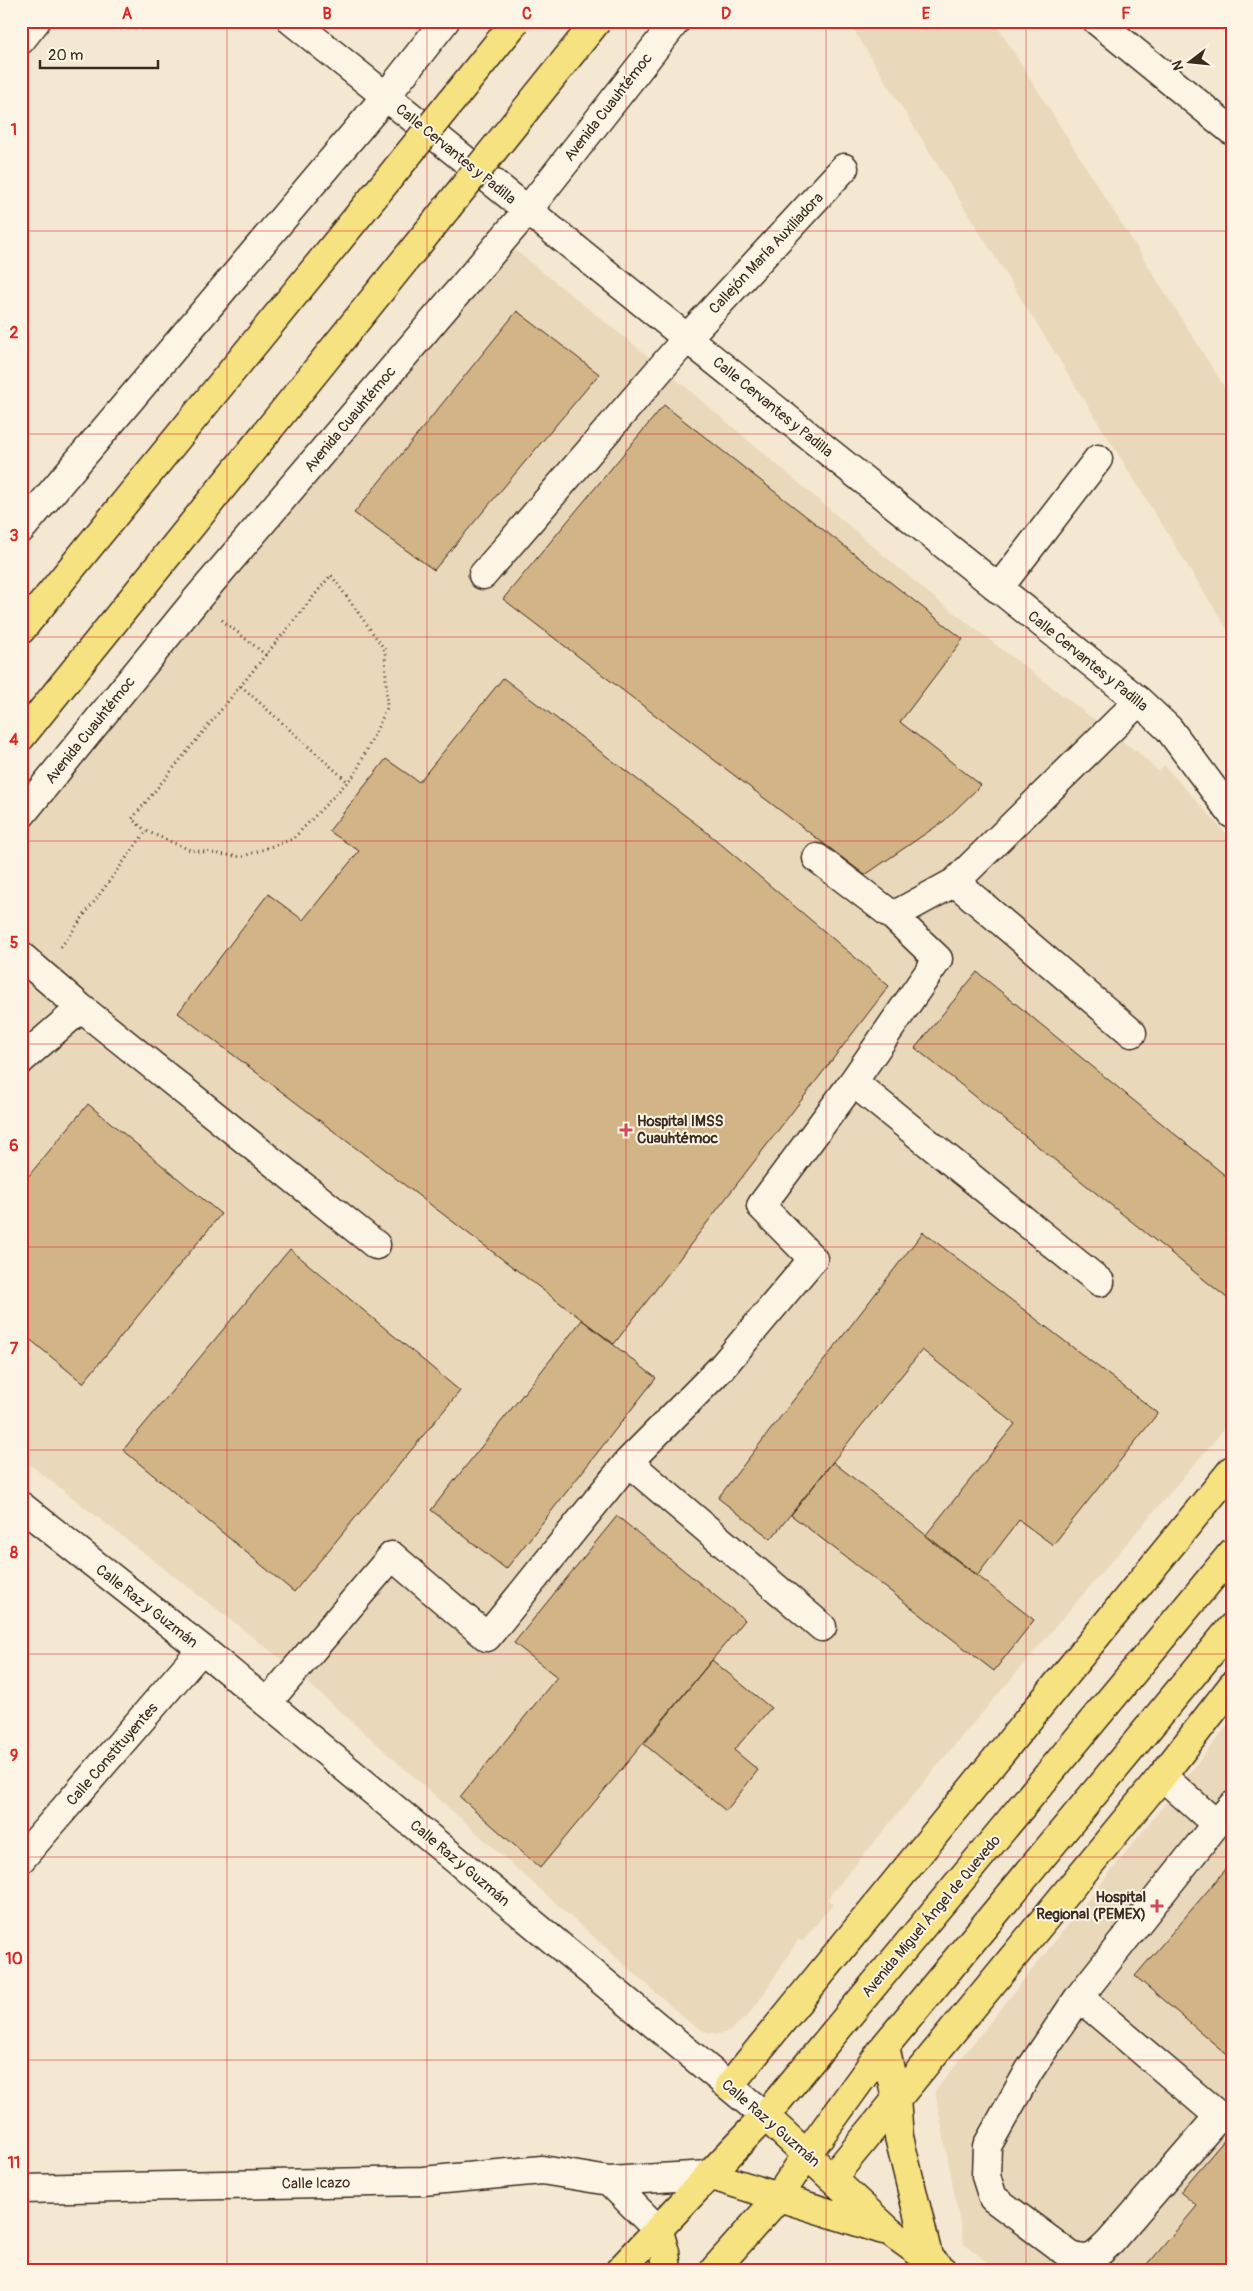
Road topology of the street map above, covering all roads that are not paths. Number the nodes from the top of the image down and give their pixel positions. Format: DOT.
graph roads {
  1 [pos="36,21"];
  2 [pos="292,21"];
  3 [pos="445,21"];
  4 [pos="516,21"];
  5 [pos="597,21"];
  6 [pos="676,21"];
  7 [pos="1097,21"];
  8 [pos="21,40"];
  9 [pos="386,96"];
  10 [pos="1232,131"];
  11 [pos="844,168"];
  12 [pos="527,211"];
  13 [pos="687,338"];
  14 [pos="1098,459"];
  15 [pos="21,529"];
  16 [pos="483,575"];
  17 [pos="998,589"];
  18 [pos="21,630"];
  19 [pos="1139,701"];
  20 [pos="21,737"];
  21 [pos="1232,814"];
  22 [pos="21,815"];
  23 [pos="818,858"];
  24 [pos="955,882"];
  25 [pos="893,916"];
  26 [pos="31,965"];
  27 [pos="81,1008"];
  28 [pos="1132,1033"];
  29 [pos="21,1060"];
  30 [pos="852,1082"];
  31 [pos="376,1245"];
  32 [pos="1100,1282"];
  33 [pos="628,1462"];
  34 [pos="1232,1470"];
  35 [pos="21,1506"];
  36 [pos="1232,1553"];
  37 [pos="822,1627"];
  38 [pos="1232,1627"];
  39 [pos="202,1649"];
  40 [pos="1232,1686"];
  41 [pos="267,1703"];
  42 [pos="1162,1776"];
  43 [pos="1224,1815"];
  44 [pos="21,1859"];
  45 [pos="1079,1997"];
  46 [pos="885,2046"];
  47 [pos="728,2086"];
  48 [pos="896,2098"];
  49 [pos="765,2116"];
  50 [pos="807,2154"];
  51 [pos="710,2175"];
  52 [pos="832,2178"];
  53 [pos="609,2182"];
  54 [pos="21,2189"];
  55 [pos="778,2198"];
  56 [pos="658,2231"];
  57 [pos="889,2232"];
  58 [pos="936,2265"];
  59 [pos="620,2270"];
  60 [pos="667,2270"];
  61 [pos="714,2270"];
  1 -- 8 [label="street"];
  2 -- 9 [label="street, Calle Cervantes y Padilla"];
  3 -- 9 [label="street"];
  4 -- 18 [label="main road, bridge"];
  5 -- 20 [label="main road, bridge"];
  6 -- 12 [label="street, Avenida Cuauhtémoc"];
  7 -- 10 [label="street"];
  9 -- 12 [label="street, Calle Cervantes y Padilla"];
  9 -- 15 [label="street"];
  11 -- 13 [label="street, Callejón María Auxiliadora"];
  12 -- 13 [label="street, Calle Cervantes y Padilla"];
  12 -- 22 [label="street, Avenida Cuauhtémoc"];
  13 -- 16 [label="street, Callejón María Auxiliadora"];
  13 -- 17 [label="street, Calle Cervantes y Padilla"];
  14 -- 17 [label="street"];
  17 -- 19 [label="street, Calle Cervantes y Padilla"];
  19 -- 21 [label="street, Calle Cervantes y Padilla"];
  19 -- 24 [label="street"];
  23 -- 25 [label="street"];
  24 -- 25 [label="street"];
  24 -- 28 [label="street"];
  25 -- 30 [label="street"];
  26 -- 27 [label="street"];
  27 -- 29 [label="street"];
  27 -- 31 [label="street"];
  30 -- 32 [label="street"];
  30 -- 33 [label="street"];
  33 -- 37 [label="street"];
  33 -- 41 [label="street"];
  34 -- 47 [label="main road"];
  35 -- 39 [label="street, Calle Raz y Guzmán"];
  36 -- 49 [label="main road, Avenida Miguel Ángel de Quevedo"];
  38 -- 46 [label="main road"];
  39 -- 41 [label="street, Calle Raz y Guzmán"];
  39 -- 44 [label="street, Calle Constituyentes"];
  40 -- 42 [label="main road"];
  41 -- 47 [label="street, Calle Raz y Guzmán"];
  42 -- 43 [label="street"];
  42 -- 48 [label="main road"];
  43 -- 45 [label="street"];
  45 -- 45 [label="street"];
  46 -- 48 [label="main road"];
  46 -- 50 [label="main road"];
  47 -- 49 [label="street, Calle Raz y Guzmán"];
  48 -- 52 [label="main road"];
  48 -- 58 [label="main road"];
  49 -- 50 [label="main road, Calle Raz y Guzmán"];
  49 -- 51 [label="main road, Avenida Miguel Ángel de Quevedo"];
  50 -- 52 [label="main road, Calle Raz y Guzmán"];
  50 -- 55 [label="main road"];
  51 -- 53 [label="street, Calle Icazo"];
  51 -- 55 [label="main road, Calle Raz y Guzmán"];
  51 -- 56 [label="main road, Avenida Miguel Ángel de Quevedo"];
  52 -- 57 [label="main road, Calle Raz y Guzmán"];
  53 -- 54 [label="street, Calle Icazo"];
  53 -- 56 [label="street"];
  55 -- 57 [label="main road, Calle Raz y Guzmán"];
  55 -- 61 [label="main road"];
  56 -- 59 [label="main road, Avenida Miguel Ángel de Quevedo"];
  56 -- 60 [label="main road"];
  57 -- 58 [label="main road, Calle Raz y Guzmán"];
}
